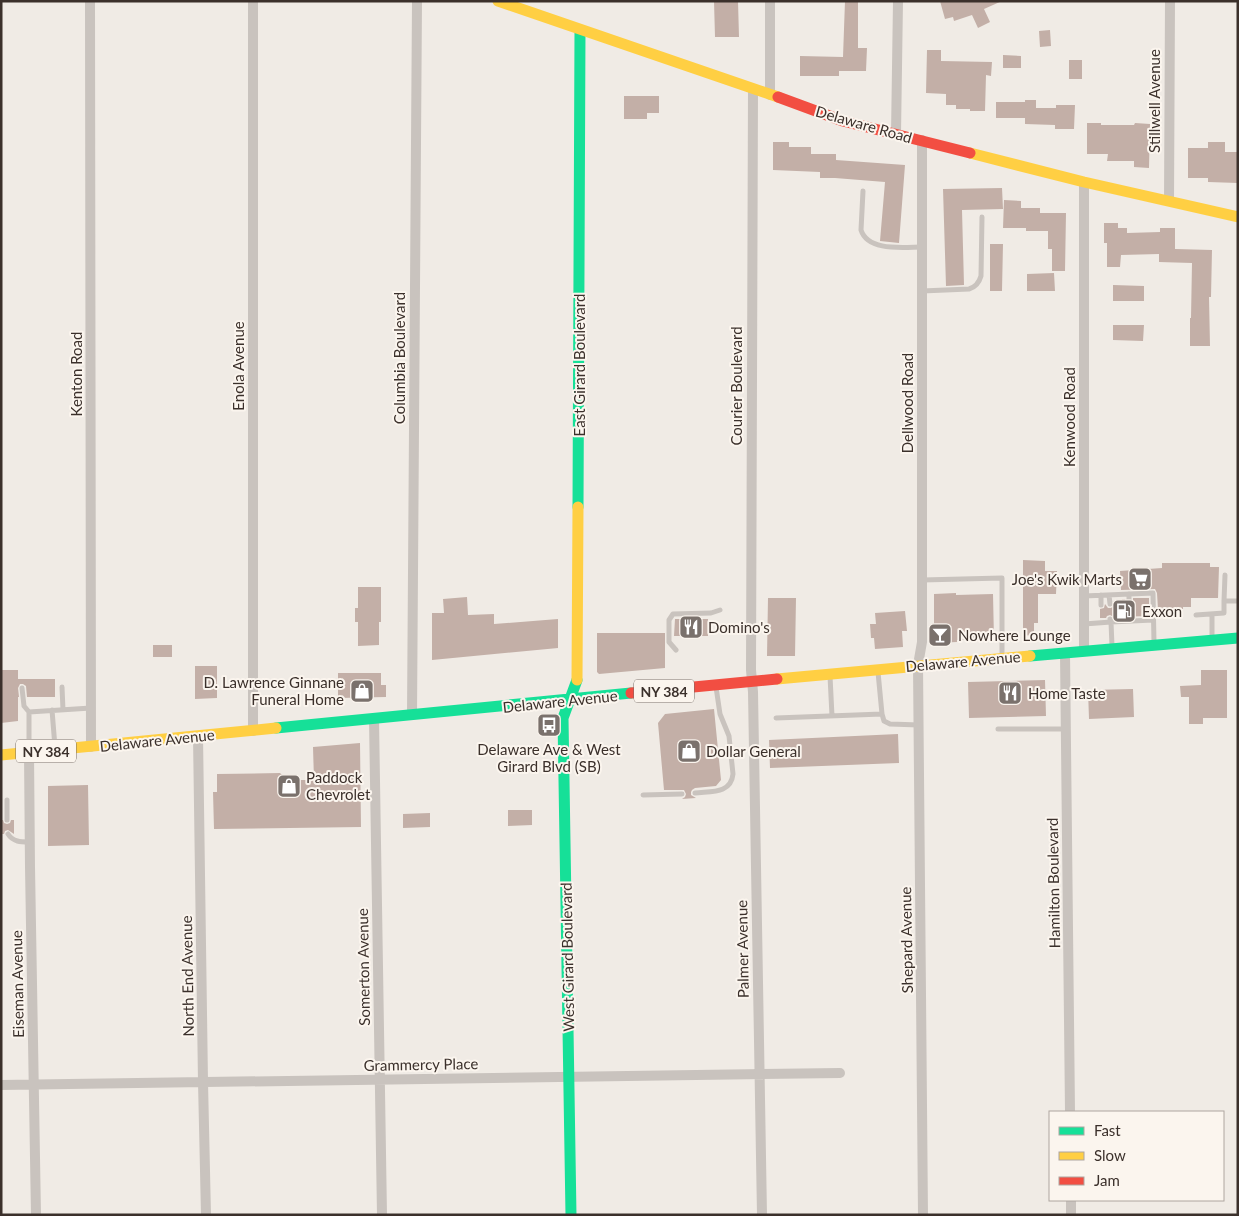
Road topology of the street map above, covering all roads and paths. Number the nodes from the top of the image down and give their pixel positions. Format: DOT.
graph roads {
  1 [pos="90,1"];
  2 [pos="253,1"];
  3 [pos="417,1"];
  4 [pos="498,1"];
  5 [pos="770,1"];
  6 [pos="898,1"];
  7 [pos="1170,1"];
  8 [pos="514,4"];
  9 [pos="580,30"];
  10 [pos="753,90"];
  11 [pos="770,95"];
  12 [pos="896,134"];
  13 [pos="922,140"];
  14 [pos="1084,182"];
  15 [pos="862,190"];
  16 [pos="1169,201"];
  17 [pos="982,217"];
  18 [pos="1238,217"];
  19 [pos="922,248"];
  20 [pos="922,291"];
  21 [pos="1226,575"];
  22 [pos="922,580"];
  23 [pos="1129,594"];
  24 [pos="1101,595"];
  25 [pos="1109,595"];
  26 [pos="1084,596"];
  27 [pos="1224,601"];
  28 [pos="1238,601"];
  29 [pos="1129,603"];
  30 [pos="1110,604"];
  31 [pos="1101,605"];
  32 [pos="720,610"];
  33 [pos="1212,614"];
  34 [pos="1196,615"];
  35 [pos="1153,620"];
  36 [pos="1110,621"];
  37 [pos="1084,624"];
  38 [pos="1238,638"];
  39 [pos="1212,640"];
  40 [pos="1154,645"];
  41 [pos="1112,649"];
  42 [pos="676,650"];
  43 [pos="1084,651"];
  44 [pos="1065,653"];
  45 [pos="1002,658"];
  46 [pos="918,665"];
  47 [pos="878,669"];
  48 [pos="830,674"];
  49 [pos="752,682"];
  50 [pos="716,686"];
  51 [pos="62,687"];
  52 [pos="22,688"];
  53 [pos="570,700"];
  54 [pos="91,708"];
  55 [pos="52,710"];
  56 [pos="63,710"];
  57 [pos="29,712"];
  58 [pos="882,714"];
  59 [pos="412,715"];
  60 [pos="832,716"];
  61 [pos="776,718"];
  62 [pos="374,719"];
  63 [pos="919,725"];
  64 [pos="998,729"];
  65 [pos="1066,729"];
  66 [pos="253,730"];
  67 [pos="198,736"];
  68 [pos="92,747"];
  69 [pos="56,750"];
  70 [pos="30,753"];
  71 [pos="1,756"];
  72 [pos="695,793"];
  73 [pos="682,794"];
  74 [pos="644,795"];
  75 [pos="7,800"];
  76 [pos="7,820"];
  77 [pos="8,834"];
  78 [pos="30,842"];
  79 [pos="840,1073"];
  80 [pos="759,1074"];
  81 [pos="569,1077"];
  82 [pos="380,1079"];
  83 [pos="203,1082"];
  84 [pos="1,1085"];
  85 [pos="34,1085"];
  86 [pos="1070,1111"];
  87 [pos="1071,1201"];
  88 [pos="36,1215"];
  89 [pos="206,1215"];
  90 [pos="382,1215"];
  91 [pos="571,1215"];
  92 [pos="762,1215"];
  93 [pos="923,1215"];
  94 [pos="1072,1215"];
  1 -- 54 [label="street, Kenton Road"];
  2 -- 66 [label="street, Enola Avenue"];
  3 -- 59 [label="street, Columbia Boulevard"];
  4 -- 8 [label="street, Delaware Road"];
  5 -- 11 [label="street"];
  6 -- 12 [label="street"];
  7 -- 16 [label="street, Stillwell Avenue"];
  8 -- 9 [label="street, Delaware Road"];
  9 -- 10 [label="street, Delaware Road"];
  9 -- 53 [label="street, East Girard Boulevard"];
  10 -- 11 [label="street, Delaware Road"];
  10 -- 49 [label="street, Courier Boulevard"];
  11 -- 12 [label="street, Delaware Road"];
  12 -- 13 [label="street, Delaware Road"];
  13 -- 14 [label="street, Delaware Road"];
  13 -- 19 [label="street, Dellwood Road"];
  14 -- 16 [label="street, Delaware Road"];
  14 -- 26 [label="street, Kenwood Road"];
  15 -- 19 [label="lane"];
  16 -- 18 [label="street, Delaware Road"];
  17 -- 20 [label="lane"];
  19 -- 20 [label="street, Dellwood Road"];
  20 -- 22 [label="street, Dellwood Road"];
  21 -- 27 [label="lane"];
  22 -- 45 [label="lane"];
  22 -- 46 [label="street, Dellwood Road"];
  23 -- 25 [label="lane"];
  23 -- 29 [label="lane"];
  23 -- 35 [label="lane"];
  24 -- 25 [label="lane"];
  24 -- 26 [label="lane"];
  24 -- 31 [label="lane"];
  25 -- 30 [label="lane"];
  26 -- 37 [label="street, Kenwood Road"];
  27 -- 28 [label="lane"];
  27 -- 33 [label="lane"];
  32 -- 42 [label="lane"];
  33 -- 34 [label="lane"];
  33 -- 39 [label="lane"];
  35 -- 36 [label="lane"];
  35 -- 40 [label="lane"];
  36 -- 37 [label="lane"];
  36 -- 41 [label="lane"];
  37 -- 43 [label="street, Kenwood Road"];
  38 -- 39 [label="street, Delaware Avenue / NY 384"];
  39 -- 40 [label="street, Delaware Avenue / NY 384"];
  40 -- 41 [label="street, Delaware Avenue / NY 384"];
  41 -- 43 [label="street, Delaware Avenue / NY 384"];
  43 -- 44 [label="street, Delaware Avenue / NY 384"];
  44 -- 45 [label="street, Delaware Avenue / NY 384"];
  44 -- 65 [label="street, Hamilton Boulevard"];
  45 -- 46 [label="street, Delaware Avenue / NY 384"];
  46 -- 47 [label="street, Delaware Avenue / NY 384"];
  46 -- 63 [label="street, Shepard Avenue"];
  47 -- 48 [label="street, Delaware Avenue / NY 384"];
  47 -- 58 [label="lane"];
  48 -- 49 [label="street, Delaware Avenue / NY 384"];
  48 -- 60 [label="lane"];
  49 -- 50 [label="street, Delaware Avenue / NY 384"];
  49 -- 80 [label="street, Palmer Avenue"];
  50 -- 53 [label="street, Delaware Avenue / NY 384"];
  50 -- 72 [label="lane"];
  51 -- 56 [label="lane"];
  52 -- 57 [label="lane"];
  53 -- 59 [label="street, Delaware Avenue / NY 384"];
  53 -- 81 [label="street, West Girard Boulevard"];
  54 -- 56 [label="lane"];
  54 -- 68 [label="street, Kenton Road"];
  55 -- 56 [label="lane"];
  55 -- 57 [label="lane"];
  55 -- 69 [label="lane"];
  57 -- 70 [label="lane"];
  58 -- 60 [label="lane"];
  58 -- 63 [label="lane"];
  59 -- 62 [label="street, Delaware Avenue / NY 384"];
  60 -- 61 [label="lane"];
  62 -- 66 [label="street, Delaware Avenue / NY 384"];
  62 -- 82 [label="street, Somerton Avenue"];
  63 -- 93 [label="street, Shepard Avenue"];
  64 -- 65 [label="lane"];
  65 -- 86 [label="street, Hamilton Boulevard"];
  66 -- 67 [label="street, Delaware Avenue / NY 384"];
  67 -- 68 [label="street, Delaware Avenue / NY 384"];
  67 -- 83 [label="street, North End Avenue"];
  68 -- 69 [label="street, Delaware Avenue / NY 384"];
  69 -- 70 [label="street, Delaware Avenue / NY 384"];
  70 -- 71 [label="street, Delaware Avenue / NY 384"];
  70 -- 78 [label="street, Eiseman Avenue"];
  73 -- 74 [label="lane"];
  75 -- 76 [label="lane"];
  77 -- 78 [label="lane"];
  78 -- 85 [label="street, Eiseman Avenue"];
  79 -- 80 [label="street, Grammercy Place"];
  80 -- 81 [label="street, Grammercy Place"];
  80 -- 92 [label="street, Palmer Avenue"];
  81 -- 82 [label="street, Grammercy Place"];
  81 -- 91 [label="street, West Girard Boulevard"];
  82 -- 83 [label="street, Grammercy Place"];
  82 -- 90 [label="street, Somerton Avenue"];
  83 -- 85 [label="street, Grammercy Place"];
  83 -- 89 [label="street, North End Avenue"];
  84 -- 85 [label="street, Grammercy Place"];
  85 -- 88 [label="street, Eiseman Avenue"];
  87 -- 94 [label="street"];
}
